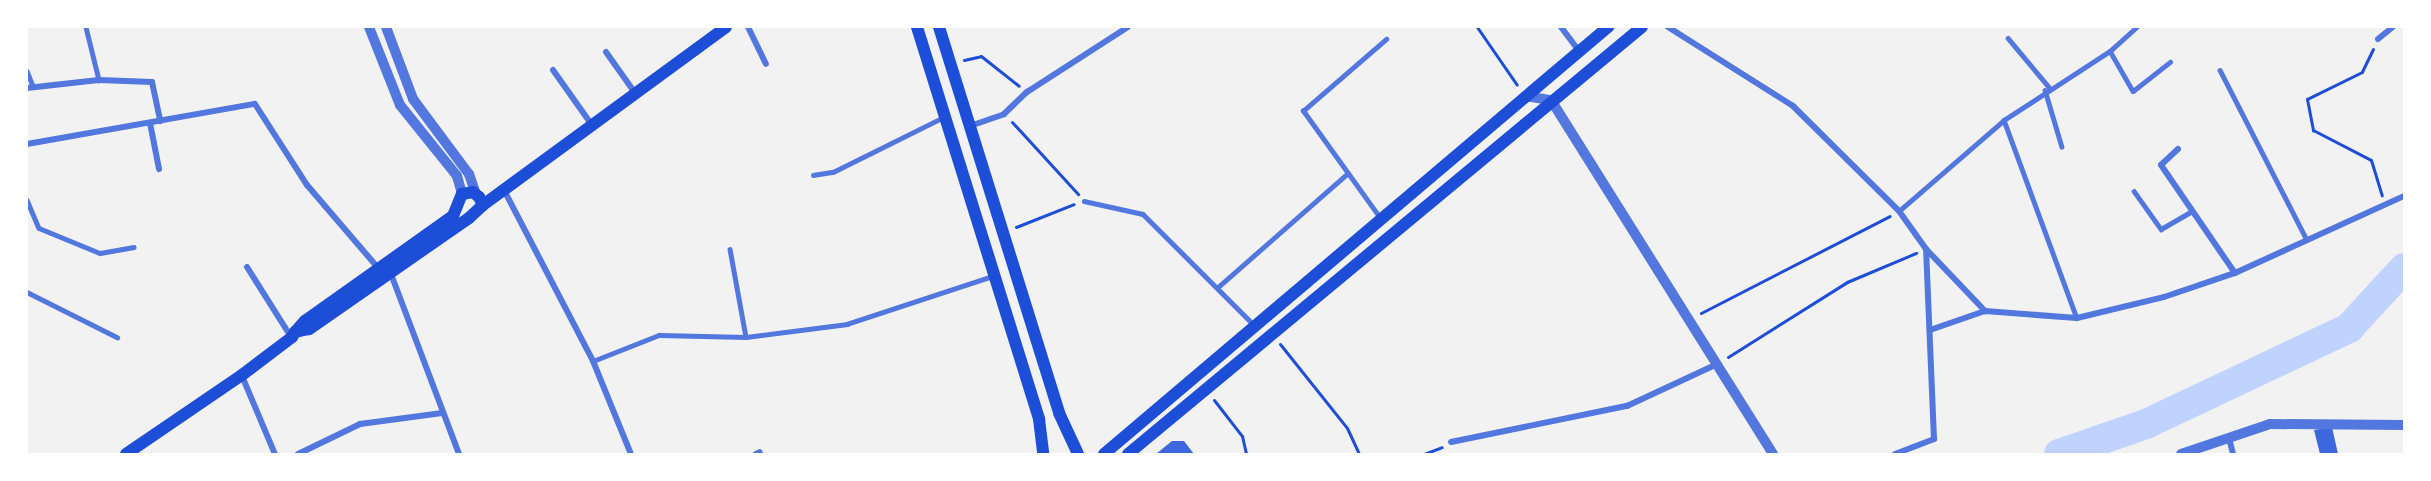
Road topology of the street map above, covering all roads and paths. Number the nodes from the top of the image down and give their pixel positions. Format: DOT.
graph roads {
  1 [pos="86,27"];
  2 [pos="369,27"];
  3 [pos="386,27"];
  4 [pos="726,27"];
  5 [pos="748,27"];
  6 [pos="917,27"];
  7 [pos="939,27"];
  8 [pos="1128,27"];
  9 [pos="1477,27"];
  10 [pos="1561,27"];
  11 [pos="1608,27"];
  12 [pos="1642,27"];
  13 [pos="1668,27"];
  14 [pos="2137,27"];
  15 [pos="2392,27"];
  16 [pos="2008,38"];
  17 [pos="1386,39"];
  18 [pos="2378,39"];
  19 [pos="1579,51"];
  20 [pos="2110,51"];
  21 [pos="606,52"];
  22 [pos="2170,62"];
  23 [pos="766,64"];
  24 [pos="950,64"];
  25 [pos="554,70"];
  26 [pos="2220,70"];
  27 [pos="27,71"];
  28 [pos="99,80"];
  29 [pos="30,87"];
  30 [pos="2047,89"];
  31 [pos="1027,92"];
  32 [pos="635,93"];
  33 [pos="1525,96"];
  34 [pos="1551,100"];
  35 [pos="1004,114"];
  36 [pos="944,117"];
  37 [pos="2004,120"];
  38 [pos="160,121"];
  39 [pos="150,123"];
  40 [pos="592,125"];
  41 [pos="970,126"];
  42 [pos="27,144"];
  43 [pos="2062,147"];
  44 [pos="2178,149"];
  45 [pos="159,169"];
  46 [pos="1348,173"];
  47 [pos="813,175"];
  48 [pos="504,190"];
  49 [pos="2134,191"];
  50 [pos="462,194"];
  51 [pos="2404,195"];
  52 [pos="480,199"];
  53 [pos="27,200"];
  54 [pos="1084,201"];
  55 [pos="2385,203"];
  56 [pos="1899,211"];
  57 [pos="2191,212"];
  58 [pos="1380,218"];
  59 [pos="1004,232"];
  60 [pos="2306,238"];
  61 [pos="133,248"];
  62 [pos="730,249"];
  63 [pos="1926,249"];
  64 [pos="247,267"];
  65 [pos="385,272"];
  66 [pos="2235,273"];
  67 [pos="993,276"];
  68 [pos="1217,288"];
  69 [pos="27,292"];
  70 [pos="1985,311"];
  71 [pos="1690,318"];
  72 [pos="2077,318"];
  73 [pos="1254,325"];
  74 [pos="1930,330"];
  75 [pos="1272,333"];
  76 [pos="293,335"];
  77 [pos="746,337"];
  78 [pos="117,338"];
  79 [pos="593,361"];
  80 [pos="1717,364"];
  81 [pos="242,375"];
  82 [pos="1206,389"];
  83 [pos="442,413"];
  84 [pos="2404,425"];
  85 [pos="2229,438"];
  86 [pos="1452,442"];
  87 [pos="126,454"];
  88 [pos="275,454"];
  89 [pos="298,454"];
  90 [pos="459,454"];
  91 [pos="631,454"];
  92 [pos="1043,454"];
  93 [pos="1078,454"];
  94 [pos="1104,454"];
  95 [pos="1128,454"];
  96 [pos="1246,454"];
  97 [pos="1359,454"];
  98 [pos="1424,454"];
  99 [pos="1773,454"];
  100 [pos="1895,454"];
  101 [pos="2181,454"];
  102 [pos="2233,454"];
  1 -- 28 [label="lane"];
  2 -- 50 [label="street"];
  3 -- 52 [label="street"];
  4 -- 32 [label="main road"];
  5 -- 23 [label="street"];
  6 -- 36 [label="main road"];
  7 -- 24 [label="main road"];
  8 -- 31 [label="street"];
  9 -- 33 [label="path"];
  10 -- 19 [label="street"];
  11 -- 19 [label="main road"];
  12 -- 34 [label="main road"];
  13 -- 56 [label="street"];
  14 -- 20 [label="lane"];
  15 -- 18 [label="street"];
  16 -- 30 [label="lane"];
  17 -- 46 [label="lane"];
  18 -- 55 [label="path"];
  19 -- 33 [label="main road"];
  20 -- 22 [label="lane"];
  20 -- 30 [label="lane"];
  21 -- 32 [label="street"];
  24 -- 31 [label="path"];
  24 -- 41 [label="main road"];
  25 -- 40 [label="street"];
  26 -- 60 [label="lane"];
  27 -- 29 [label="lane"];
  28 -- 29 [label="street"];
  28 -- 38 [label="street"];
  30 -- 37 [label="lane"];
  30 -- 43 [label="lane"];
  31 -- 35 [label="street"];
  32 -- 40 [label="main road"];
  33 -- 34 [label="street"];
  33 -- 58 [label="main road"];
  34 -- 71 [label="street"];
  34 -- 75 [label="main road"];
  35 -- 41 [label="street"];
  35 -- 54 [label="path"];
  36 -- 47 [label="lane"];
  36 -- 67 [label="main road"];
  37 -- 56 [label="lane"];
  37 -- 72 [label="lane"];
  38 -- 39 [label="street"];
  38 -- 65 [label="street"];
  39 -- 42 [label="street"];
  39 -- 45 [label="street"];
  40 -- 48 [label="main road"];
  41 -- 59 [label="main road"];
  44 -- 57 [label="street"];
  46 -- 58 [label="lane"];
  46 -- 68 [label="lane"];
  48 -- 52 [label="main road"];
  48 -- 79 [label="street"];
  49 -- 57 [label="lane"];
  50 -- 52 [label="main road"];
  50 -- 65 [label="main road"];
  51 -- 55 [label="street"];
  52 -- 65 [label="main road"];
  53 -- 61 [label="lane"];
  54 -- 59 [label="path"];
  54 -- 68 [label="lane"];
  55 -- 60 [label="street"];
  56 -- 63 [label="street"];
  56 -- 71 [label="path"];
  57 -- 66 [label="street"];
  58 -- 73 [label="main road"];
  59 -- 93 [label="main road"];
  60 -- 66 [label="street"];
  62 -- 77 [label="lane"];
  63 -- 70 [label="street"];
  63 -- 74 [label="street"];
  63 -- 80 [label="path"];
  64 -- 76 [label="street"];
  65 -- 76 [label="main road"];
  65 -- 83 [label="street"];
  66 -- 72 [label="street"];
  67 -- 77 [label="lane"];
  67 -- 92 [label="main road"];
  68 -- 73 [label="lane"];
  69 -- 78 [label="lane"];
  70 -- 72 [label="street"];
  70 -- 74 [label="street"];
  71 -- 80 [label="street"];
  73 -- 94 [label="main road"];
  74 -- 100 [label="street"];
  75 -- 82 [label="main road"];
  75 -- 97 [label="path"];
  76 -- 81 [label="main road"];
  77 -- 79 [label="lane"];
  79 -- 91 [label="street"];
  80 -- 86 [label="street"];
  80 -- 99 [label="street"];
  81 -- 87 [label="main road"];
  81 -- 88 [label="street"];
  82 -- 95 [label="main road"];
  82 -- 96 [label="path"];
  83 -- 89 [label="street"];
  83 -- 90 [label="street"];
  84 -- 85 [label="street"];
  85 -- 101 [label="street"];
  85 -- 102 [label="street"];
  86 -- 98 [label="path"];
}
